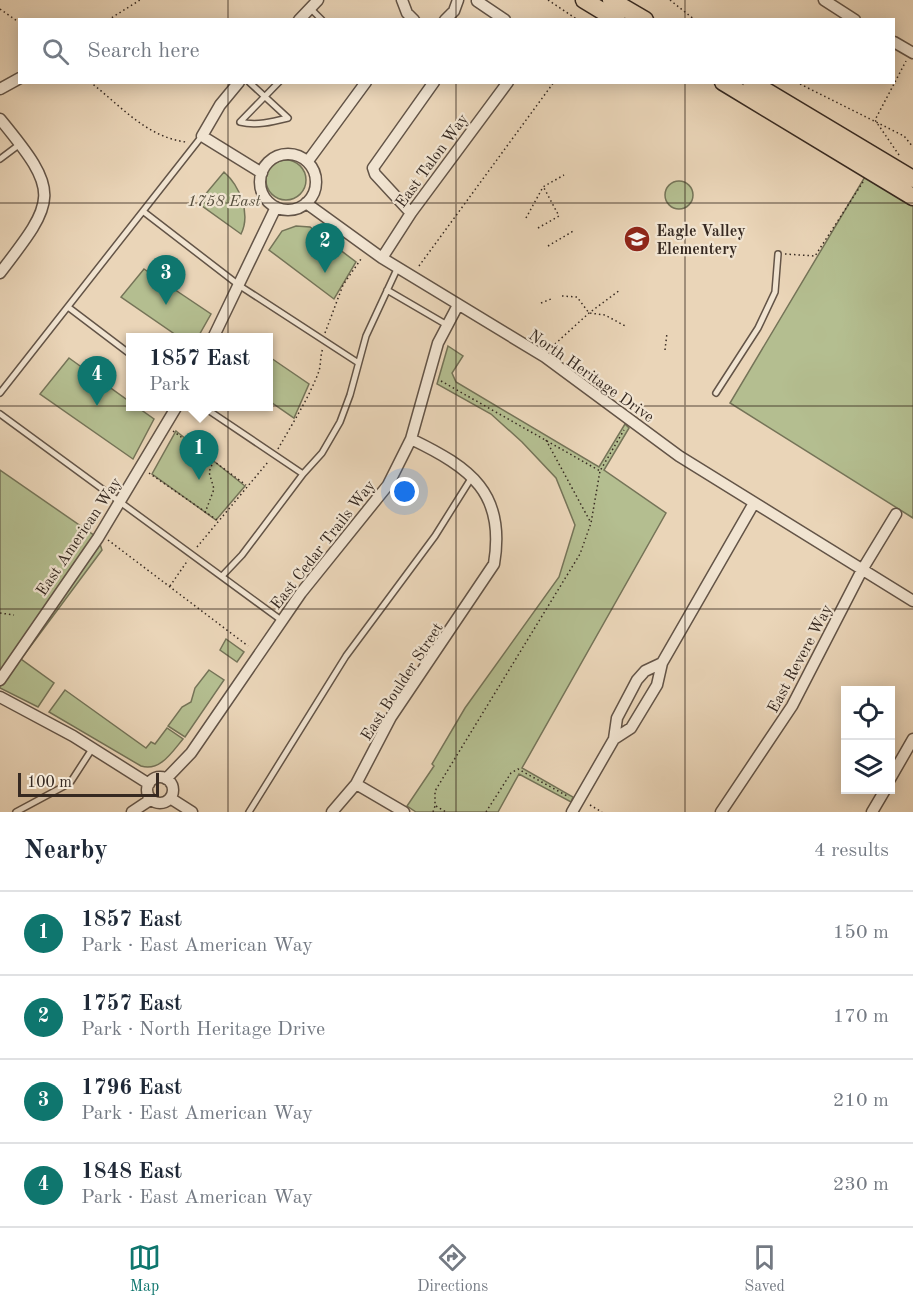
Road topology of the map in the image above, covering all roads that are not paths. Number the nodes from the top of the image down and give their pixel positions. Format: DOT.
graph roads {
  1 [pos="402,0"];
  2 [pos="458,0"];
  3 [pos="584,0"];
  4 [pos="611,0"];
  5 [pos="824,0"];
  6 [pos="847,0"];
  7 [pos="477,1"];
  8 [pos="314,4"];
  9 [pos="840,11"];
  10 [pos="301,18"];
  11 [pos="321,18"];
  12 [pos="413,18"];
  13 [pos="447,18"];
  14 [pos="499,18"];
  15 [pos="614,18"];
  16 [pos="642,18"];
  17 [pos="852,18"];
  18 [pos="895,43"];
  19 [pos="912,52"];
  20 [pos="18,79"];
  21 [pos="237,84"];
  22 [pos="251,84"];
  23 [pos="277,84"];
  24 [pos="365,84"];
  25 [pos="433,84"];
  26 [pos="507,84"];
  27 [pos="726,84"];
  28 [pos="754,84"];
  29 [pos="0,89"];
  30 [pos="265,97"];
  31 [pos="0,119"];
  32 [pos="202,136"];
  33 [pos="21,144"];
  34 [pos="0,159"];
  35 [pos="308,161"];
  36 [pos="262,173"];
  37 [pos="913,179"];
  38 [pos="913,197"];
  39 [pos="306,203"];
  40 [pos="276,207"];
  41 [pos="144,212"];
  42 [pos="411,213"];
  43 [pos="778,254"];
  44 [pos="382,258"];
  45 [pos="398,267"];
  46 [pos="0,273"];
  47 [pos="240,286"];
  48 [pos="387,290"];
  49 [pos="458,305"];
  50 [pos="68,307"];
  51 [pos="447,325"];
  52 [pos="216,333"];
  53 [pos="126,351"];
  54 [pos="357,362"];
  55 [pos="0,393"];
  56 [pos="716,393"];
  57 [pos="174,411"];
  58 [pos="209,411"];
  59 [pos="0,414"];
  60 [pos="411,439"];
  61 [pos="303,474"];
  62 [pos="472,477"];
  63 [pos="122,501"];
  64 [pos="754,503"];
  65 [pos="896,514"];
  66 [pos="862,570"];
  67 [pos="222,575"];
  68 [pos="913,601"];
  69 [pos="281,620"];
  70 [pos="662,663"];
  71 [pos="0,680"];
  72 [pos="0,697"];
  73 [pos="614,739"];
  74 [pos="913,739"];
  75 [pos="92,748"];
  76 [pos="895,772"];
  77 [pos="166,779"];
  78 [pos="149,783"];
  79 [pos="356,784"];
  80 [pos="882,794"];
  81 [pos="170,798"];
  82 [pos="150,800"];
  83 [pos="16,812"];
  84 [pos="132,812"];
  85 [pos="192,812"];
  86 [pos="249,812"];
  87 [pos="332,812"];
  88 [pos="404,812"];
  89 [pos="573,812"];
  90 [pos="721,812"];
  91 [pos="872,812"];
  1 -- 12 [label="street"];
  2 -- 13 [label="street"];
  3 -- 15 [label="main road"];
  4 -- 16 [label="main road"];
  5 -- 9 [label="street"];
  6 -- 9 [label="street"];
  7 -- 14 [label="street"];
  8 -- 10 [label="street"];
  8 -- 11 [label="lane"];
  9 -- 17 [label="street"];
  18 -- 19 [label="street"];
  20 -- 29 [label="street"];
  21 -- 32 [label="street"];
  22 -- 30 [label="lane"];
  23 -- 30 [label="lane"];
  24 -- 35 [label="street"];
  25 -- 42 [label="street"];
  26 -- 42 [label="street, East Talon Way"];
  27 -- 38 [label="main road"];
  28 -- 37 [label="main road"];
  30 -- 30 [label="lane"];
  31 -- 33 [label="street"];
  32 -- 36 [label="street"];
  32 -- 41 [label="lane"];
  33 -- 34 [label="lane"];
  33 -- 46 [label="street"];
  35 -- 36 [label="street"];
  35 -- 39 [label="street"];
  36 -- 40 [label="street"];
  39 -- 40 [label="street"];
  39 -- 44 [label="street, North Heritage Drive"];
  40 -- 47 [label="street"];
  41 -- 47 [label="lane"];
  41 -- 50 [label="lane"];
  42 -- 44 [label="street, East Talon Way"];
  43 -- 56 [label="lane"];
  44 -- 45 [label="street, North Heritage Drive"];
  45 -- 48 [label="lane"];
  45 -- 49 [label="street, North Heritage Drive"];
  47 -- 52 [label="street"];
  47 -- 54 [label="lane"];
  48 -- 51 [label="lane"];
  48 -- 54 [label="lane"];
  49 -- 51 [label="street, East Cedar Trails Way"];
  49 -- 64 [label="street, North Heritage Drive"];
  50 -- 53 [label="lane"];
  50 -- 55 [label="lane"];
  51 -- 60 [label="street, East Cedar Trails Way"];
  54 -- 61 [label="lane"];
  57 -- 63 [label="street, East American Way"];
  58 -- 61 [label="lane"];
  59 -- 63 [label="lane"];
  60 -- 62 [label="street"];
  60 -- 69 [label="street, East Cedar Trails Way"];
  61 -- 67 [label="lane"];
  62 -- 79 [label="street, East Boulder Street"];
  62 -- 86 [label="lane"];
  63 -- 67 [label="lane"];
  63 -- 71 [label="street, East American Way"];
  64 -- 66 [label="street, North Heritage Drive"];
  64 -- 70 [label="street"];
  65 -- 66 [label="street, East Revere Way"];
  66 -- 68 [label="street, North Heritage Drive"];
  66 -- 90 [label="street, East Revere Way"];
  67 -- 69 [label="lane"];
  69 -- 77 [label="street, East Cedar Trails Way"];
  70 -- 73 [label="street"];
  70 -- 73 [label="street"];
  72 -- 75 [label="street"];
  73 -- 89 [label="street"];
  74 -- 76 [label="street"];
  75 -- 78 [label="street"];
  75 -- 83 [label="lane"];
  77 -- 78 [label="street"];
  77 -- 81 [label="street"];
  78 -- 82 [label="street"];
  79 -- 87 [label="street, East Boulder Street"];
  79 -- 88 [label="street"];
  80 -- 91 [label="street"];
  81 -- 82 [label="street"];
  81 -- 85 [label="street"];
  82 -- 84 [label="street"];
}
